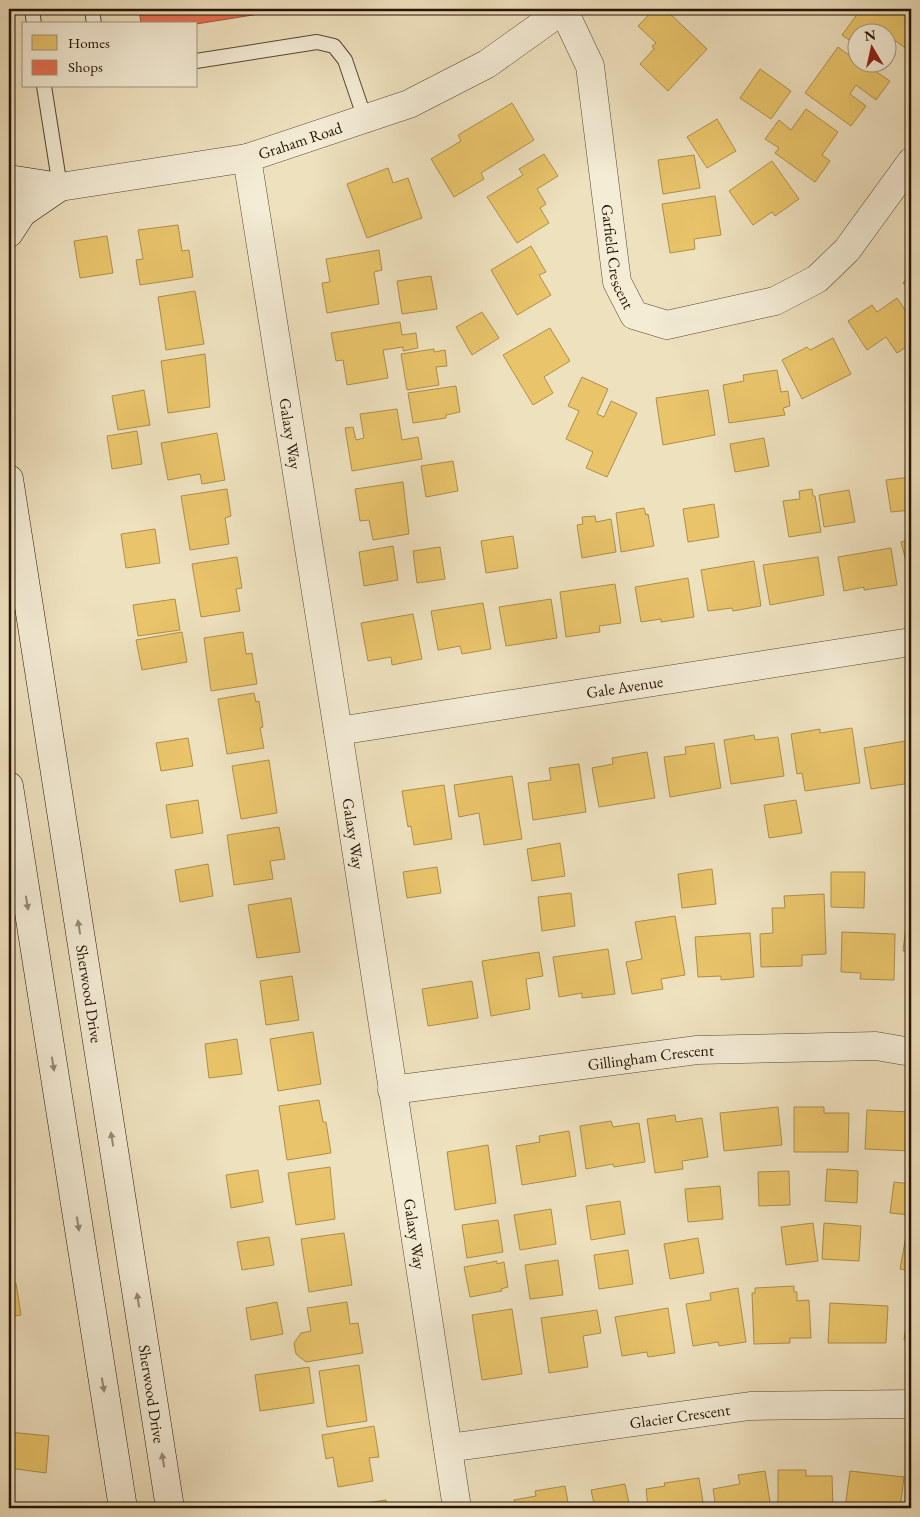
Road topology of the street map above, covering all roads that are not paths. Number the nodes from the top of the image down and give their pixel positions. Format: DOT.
graph roads {
  1 [pos="32,9"];
  2 [pos="92,9"];
  3 [pos="564,9"];
  4 [pos="34,22"];
  5 [pos="94,22"];
  6 [pos="198,61"];
  7 [pos="44,88"];
  8 [pos="365,119"];
  9 [pos="247,158"];
  10 [pos="911,162"];
  11 [pos="9,179"];
  12 [pos="60,187"];
  13 [pos="9,201"];
  14 [pos="9,234"];
  15 [pos="9,479"];
  16 [pos="911,642"];
  17 [pos="338,731"];
  18 [pos="9,786"];
  19 [pos="911,1052"];
  20 [pos="392,1090"];
  21 [pos="911,1404"];
  22 [pos="448,1448"];
  23 [pos="123,1508"];
  24 [pos="170,1508"];
  25 [pos="457,1508"];
  1 -- 4 [label="lane"];
  2 -- 5 [label="lane"];
  3 -- 8 [label="street, Graham Road"];
  3 -- 10 [label="street, Garfield Crescent"];
  6 -- 8 [label="lane"];
  7 -- 12 [label="lane"];
  8 -- 9 [label="street, Graham Road"];
  9 -- 12 [label="street, Graham Road"];
  9 -- 17 [label="street, Galaxy Way"];
  11 -- 12 [label="street"];
  12 -- 13 [label="street, Graham Road"];
  12 -- 14 [label="street"];
  24 -- 15 [label="street, Sherwood Drive, one-way"];
  16 -- 17 [label="street, Gale Avenue"];
  17 -- 20 [label="street, Galaxy Way"];
  18 -- 23 [label="street, one-way"];
  19 -- 20 [label="street, Gillingham Crescent"];
  20 -- 22 [label="street, Galaxy Way"];
  21 -- 22 [label="street, Glacier Crescent"];
  22 -- 25 [label="street, Galaxy Way"];
}
